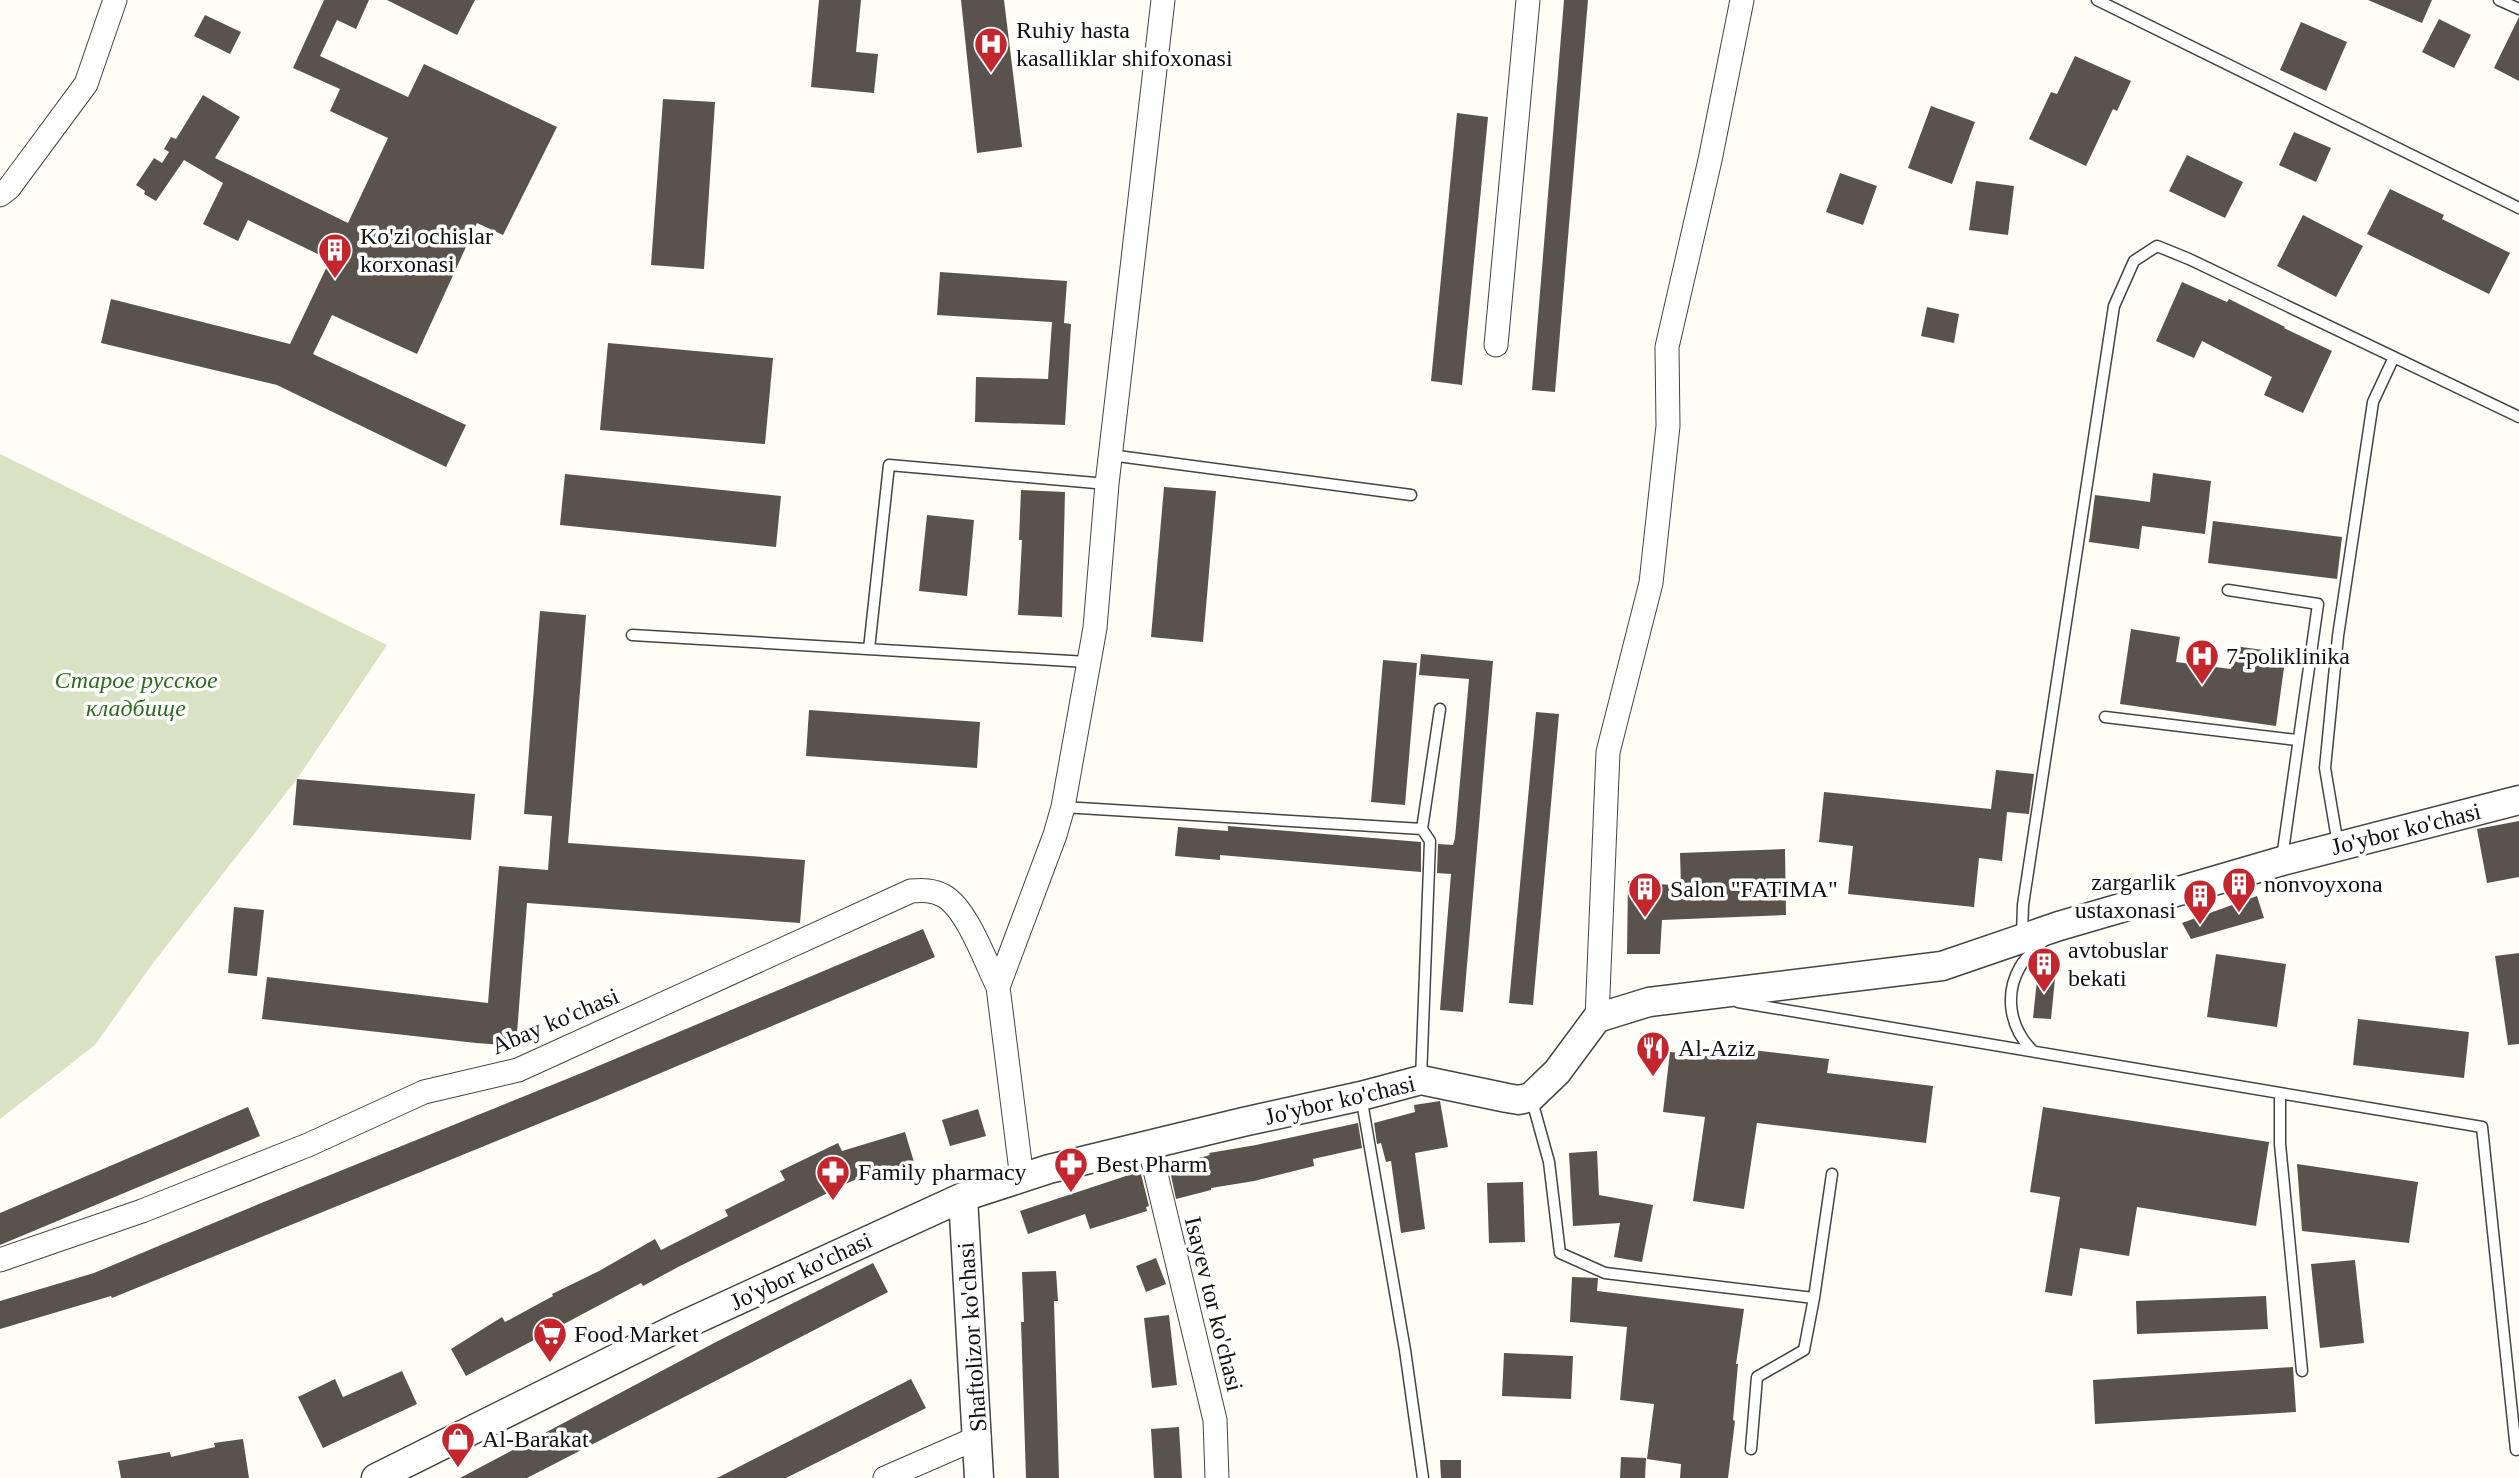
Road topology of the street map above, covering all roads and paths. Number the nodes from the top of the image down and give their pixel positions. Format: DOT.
graph roads {
  1 [pos="115,0"];
  2 [pos="1163,0"];
  3 [pos="1528,0"];
  4 [pos="1742,0"];
  5 [pos="2097,0"];
  6 [pos="2499,0"];
  7 [pos="2519,9"];
  8 [pos="0,195"];
  9 [pos="2519,208"];
  10 [pos="1496,345"];
  11 [pos="2394,356"];
  12 [pos="2519,416"];
  13 [pos="1111,455"];
  14 [pos="1107,484"];
  15 [pos="1411,495"];
  16 [pos="2228,590"];
  17 [pos="632,635"];
  18 [pos="869,649"];
  19 [pos="1087,662"];
  20 [pos="1440,709"];
  21 [pos="2105,717"];
  22 [pos="2297,740"];
  23 [pos="2519,800"];
  24 [pos="1063,807"];
  25 [pos="1422,829"];
  26 [pos="2338,846"];
  27 [pos="2282,861"];
  28 [pos="2059,926"];
  29 [pos="2022,939"];
  30 [pos="998,988"];
  31 [pos="1704,996"];
  32 [pos="1597,1018"];
  33 [pos="2032,1050"];
  34 [pos="1421,1080"];
  35 [pos="2280,1093"];
  36 [pos="1361,1097"];
  37 [pos="1531,1097"];
  38 [pos="1149,1145"];
  39 [pos="1832,1174"];
  40 [pos="1022,1179"];
  41 [pos="963,1197"];
  42 [pos="0,1260"];
  43 [pos="1814,1298"];
  44 [pos="2302,1371"];
  45 [pos="979,1437"];
  46 [pos="1751,1449"];
  47 [pos="2516,1450"];
  48 [pos="386,1476"];
  49 [pos="885,1478"];
  50 [pos="979,1478"];
  51 [pos="1217,1478"];
  52 [pos="1423,1478"];
  1 -- 8 [label="street"];
  2 -- 13 [label="street"];
  3 -- 10 [label="street"];
  4 -- 32 [label="street"];
  5 -- 9 [label="lane"];
  6 -- 7 [label="lane"];
  11 -- 12 [label="lane"];
  11 -- 26 [label="lane"];
  11 -- 29 [label="lane"];
  13 -- 14 [label="street"];
  13 -- 15 [label="lane"];
  14 -- 18 [label="lane"];
  14 -- 19 [label="street"];
  16 -- 22 [label="lane"];
  17 -- 18 [label="lane"];
  18 -- 19 [label="lane"];
  19 -- 24 [label="street"];
  20 -- 25 [label="lane"];
  21 -- 22 [label="lane"];
  22 -- 27 [label="lane"];
  23 -- 26 [label="street, Jo'ybor ko'chasi"];
  24 -- 25 [label="lane"];
  24 -- 30 [label="street"];
  25 -- 34 [label="lane"];
  26 -- 27 [label="street, Jo'ybor ko'chasi"];
  27 -- 28 [label="street, Jo'ybor ko'chasi"];
  28 -- 29 [label="street, Jo'ybor ko'chasi"];
  28 -- 33 [label="lane"];
  29 -- 31 [label="street, Jo'ybor ko'chasi"];
  30 -- 40 [label="street"];
  30 -- 42 [label="street, Abay ko'chasi"];
  31 -- 32 [label="street, Jo'ybor ko'chasi"];
  31 -- 33 [label="lane"];
  32 -- 37 [label="street"];
  33 -- 35 [label="lane"];
  34 -- 36 [label="street, Jo'ybor ko'chasi"];
  34 -- 37 [label="street, Jo'ybor ko'chasi"];
  35 -- 44 [label="lane"];
  35 -- 47 [label="lane"];
  36 -- 38 [label="street, Jo'ybor ko'chasi"];
  36 -- 52 [label="lane"];
  37 -- 43 [label="lane"];
  38 -- 40 [label="street, Jo'ybor ko'chasi"];
  38 -- 51 [label="street, Isayev tor ko'chasi"];
  39 -- 43 [label="lane"];
  40 -- 41 [label="street, Jo'ybor ko'chasi"];
  41 -- 45 [label="street, Shaftolizor ko'chasi"];
  41 -- 48 [label="street, Jo'ybor ko'chasi"];
  43 -- 46 [label="lane"];
  45 -- 49 [label="street"];
  45 -- 50 [label="street, Shaftolizor ko'chasi"];
}
